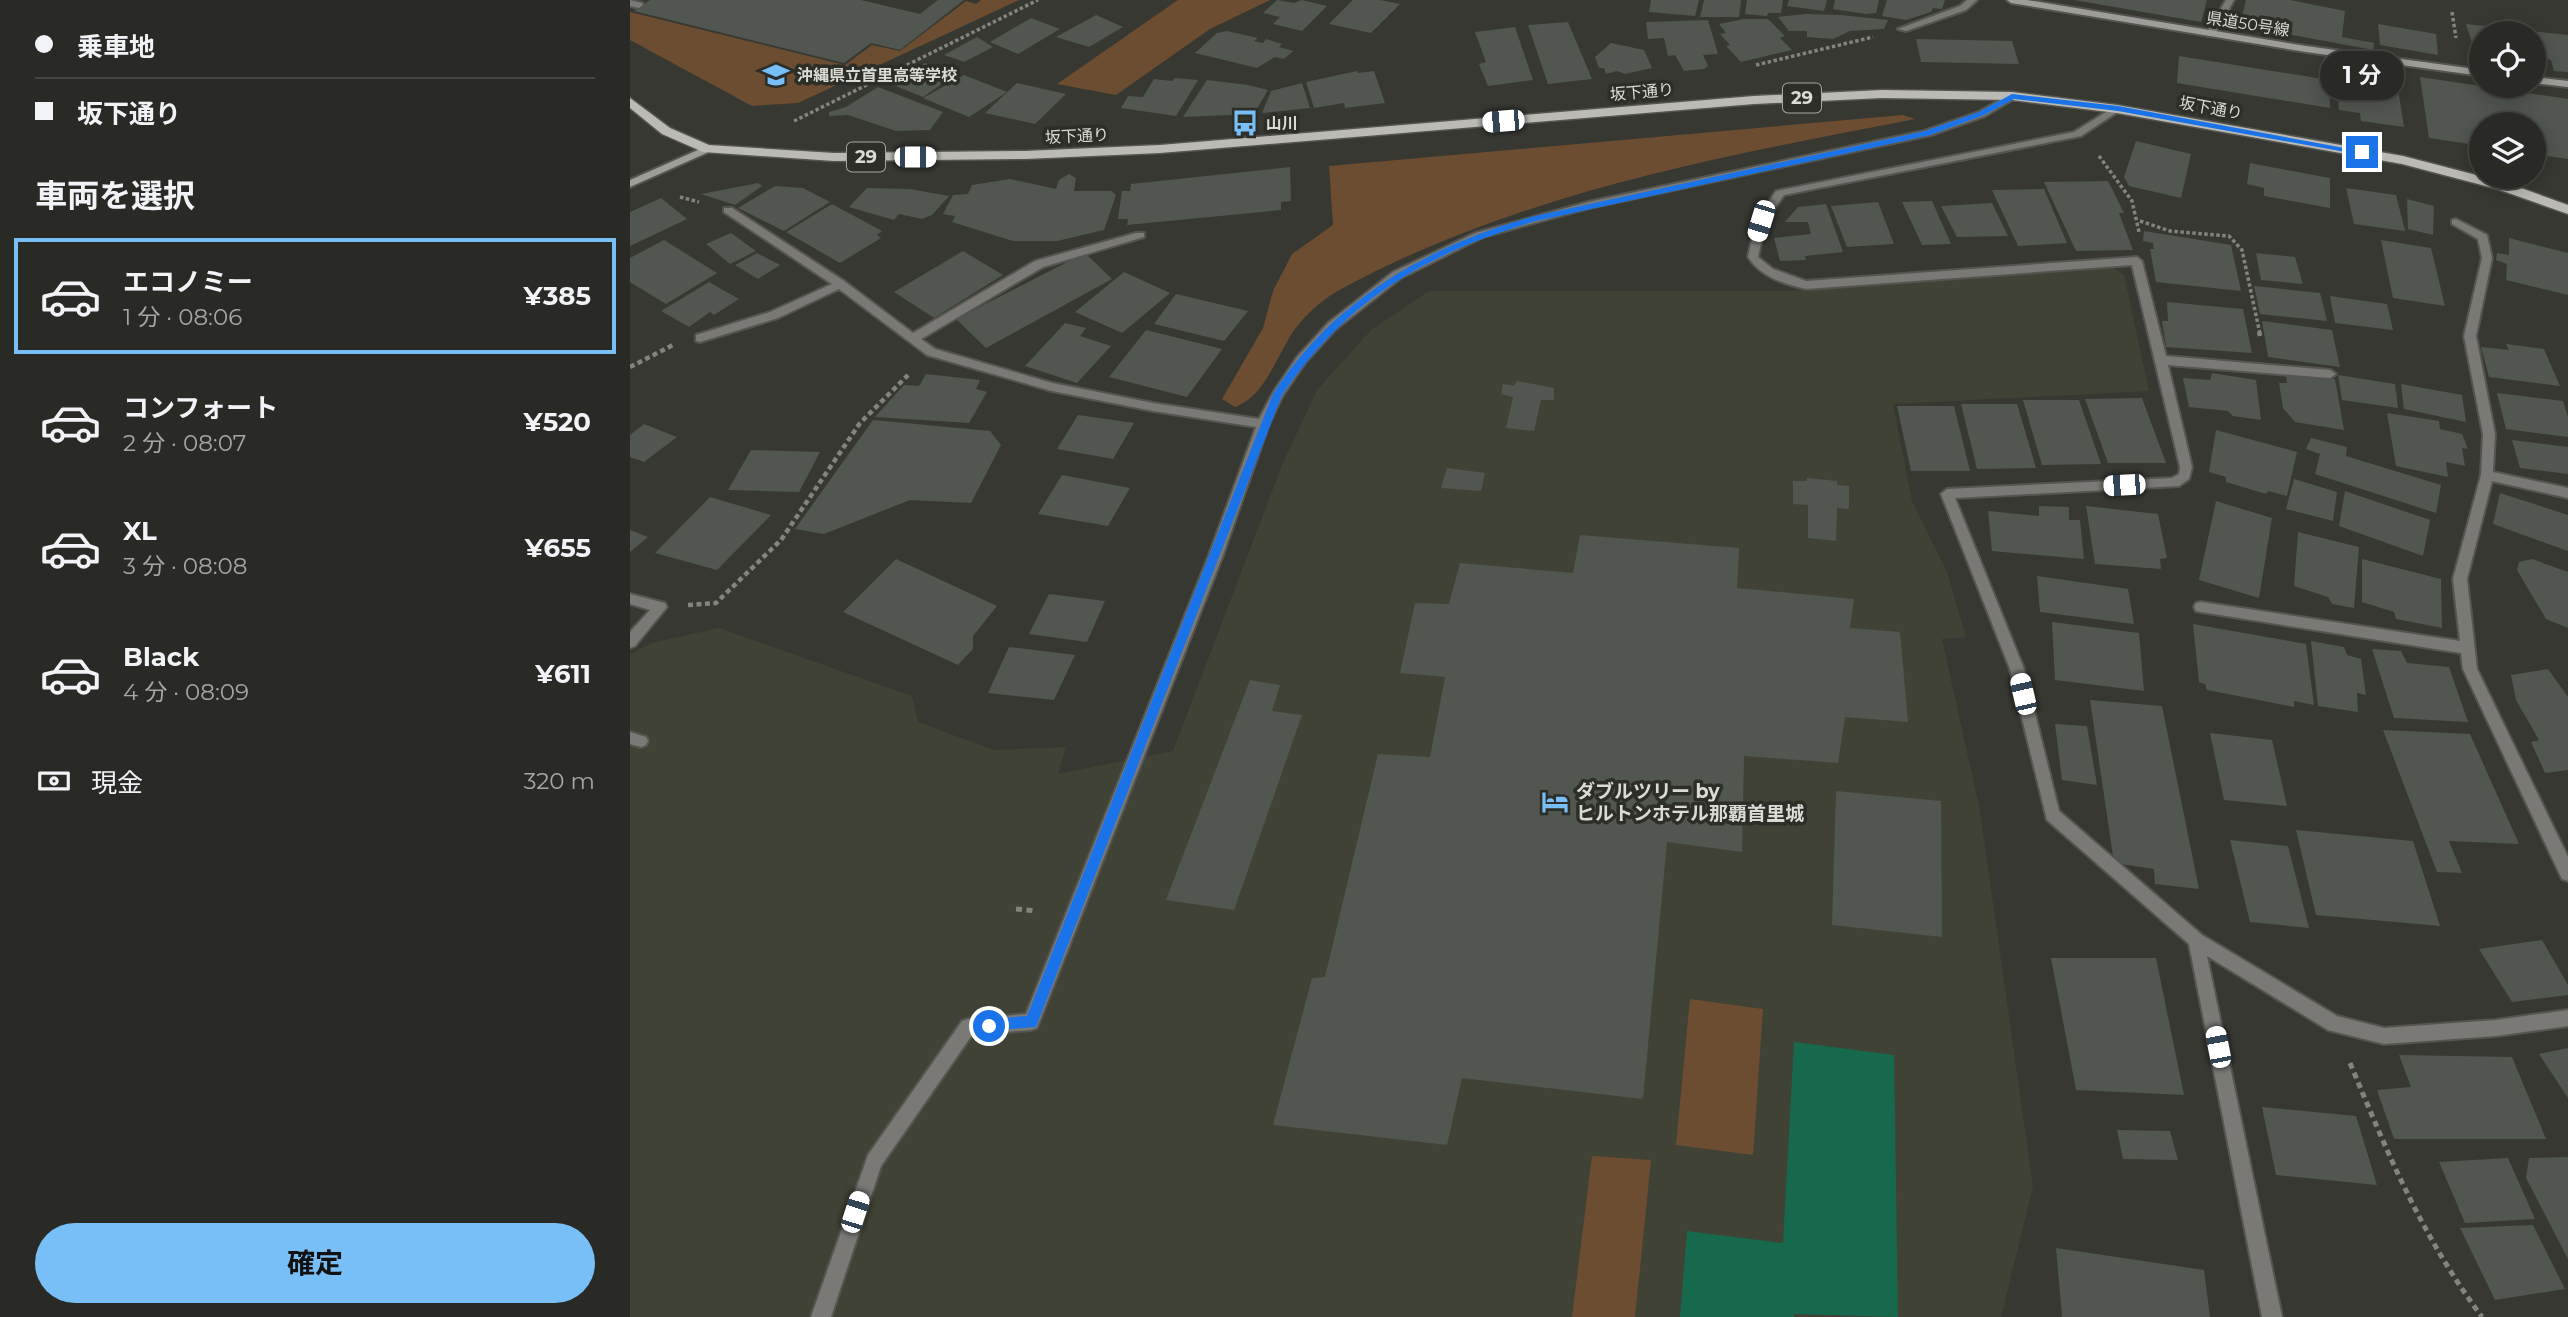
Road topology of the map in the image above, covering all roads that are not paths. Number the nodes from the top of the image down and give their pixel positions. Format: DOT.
graph roads {
  1 [pos="1973,0"];
  2 [pos="2011,0"];
  3 [pos="2230,0"];
  4 [pos="1903,29"];
  5 [pos="2211,34"];
  6 [pos="2469,71"];
  7 [pos="2546,81"];
  8 [pos="2568,84"];
  9 [pos="2012,96"];
  10 [pos="630,102"];
  11 [pos="2118,109"];
  12 [pos="707,149"];
  13 [pos="630,184"];
  14 [pos="727,210"];
  15 [pos="2568,210"];
  16 [pos="2456,222"];
  17 [pos="1140,235"];
  18 [pos="840,284"];
  19 [pos="700,338"];
  20 [pos="913,338"];
  21 [pos="2160,360"];
  22 [pos="2330,374"];
  23 [pos="1263,424"];
  24 [pos="2487,475"];
  25 [pos="2568,493"];
  26 [pos="630,599"];
  27 [pos="2201,607"];
  28 [pos="630,642"];
  29 [pos="2468,648"];
  30 [pos="2568,874"];
  31 [pos="2196,940"];
  32 [pos="2568,1018"];
  33 [pos="821,1317"];
  34 [pos="2272,1317"];
  1 -- 4 [label="street"];
  2 -- 5 [label="main road, 県道50号線"];
  3 -- 5 [label="street"];
  5 -- 6 [label="main road, 県道50号線"];
  7 -- 8 [label="main road"];
  9 -- 11 [label="main road, 坂下通り / 29"];
  9 -- 12 [label="main road, 坂下通り / 29"];
  9 -- 23 [label="street"];
  10 -- 12 [label="main road, 29"];
  11 -- 15 [label="main road, 坂下通り / 29"];
  11 -- 21 [label="street"];
  12 -- 13 [label="main road"];
  14 -- 18 [label="street"];
  16 -- 24 [label="street"];
  17 -- 20 [label="street"];
  18 -- 19 [label="street"];
  18 -- 20 [label="street"];
  20 -- 23 [label="street"];
  21 -- 22 [label="street"];
  21 -- 31 [label="street"];
  23 -- 33 [label="street"];
  24 -- 25 [label="street"];
  24 -- 29 [label="street"];
  26 -- 28 [label="street"];
  27 -- 29 [label="street"];
  29 -- 30 [label="street"];
  31 -- 32 [label="street"];
  31 -- 34 [label="street"];
}
